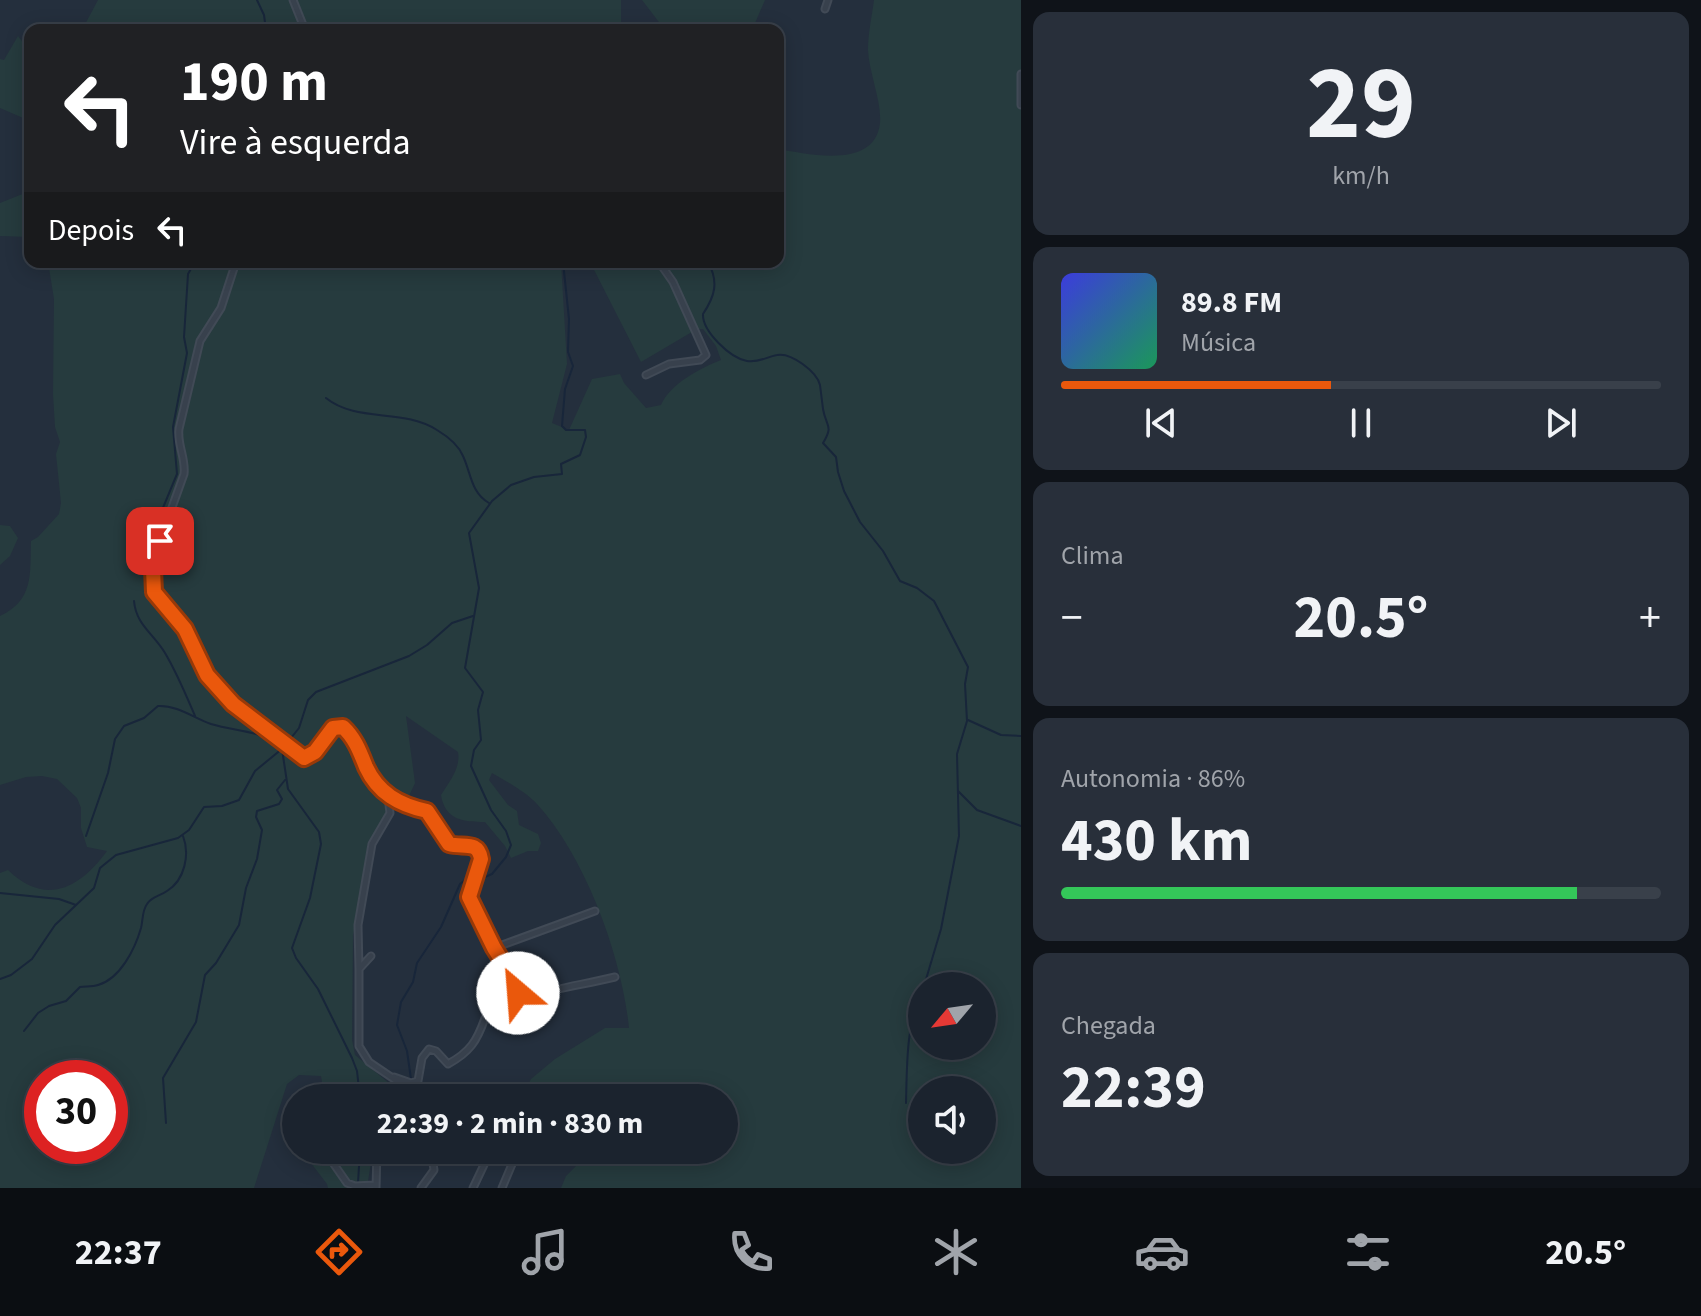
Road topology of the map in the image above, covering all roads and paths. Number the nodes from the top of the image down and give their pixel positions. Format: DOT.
graph roads {
  1 [pos="293,0"];
  2 [pos="828,0"];
  3 [pos="825,9"];
  4 [pos="303,24"];
  5 [pos="1021,74"];
  6 [pos="1021,105"];
  7 [pos="234,268"];
  8 [pos="664,268"];
  9 [pos="646,375"];
  10 [pos="388,797"];
  11 [pos="595,911"];
  12 [pos="494,948"];
  13 [pos="371,956"];
  14 [pos="359,969"];
  15 [pos="615,977"];
  16 [pos="517,1001"];
  17 [pos="395,1079"];
  18 [pos="393,1084"];
  19 [pos="399,1084"];
  20 [pos="334,1164"];
  21 [pos="376,1164"];
  22 [pos="433,1164"];
  23 [pos="484,1164"];
  24 [pos="512,1164"];
  25 [pos="375,1186"];
  26 [pos="421,1188"];
  27 [pos="473,1188"];
  28 [pos="502,1188"];
  1 -- 4 [label="street"];
  2 -- 3 [label="street"];
  5 -- 6 [label="street"];
  7 -- 10 [label="street"];
  8 -- 9 [label="street"];
  10 -- 12 [label="street"];
  10 -- 14 [label="street"];
  11 -- 12 [label="street"];
  12 -- 16 [label="street"];
  13 -- 14 [label="street"];
  14 -- 17 [label="street"];
  15 -- 16 [label="street"];
  16 -- 17 [label="street"];
  17 -- 18 [label="street"];
  17 -- 19 [label="street"];
  20 -- 25 [label="street"];
  21 -- 25 [label="street"];
  22 -- 26 [label="street"];
  23 -- 27 [label="street"];
  24 -- 28 [label="street"];
}
